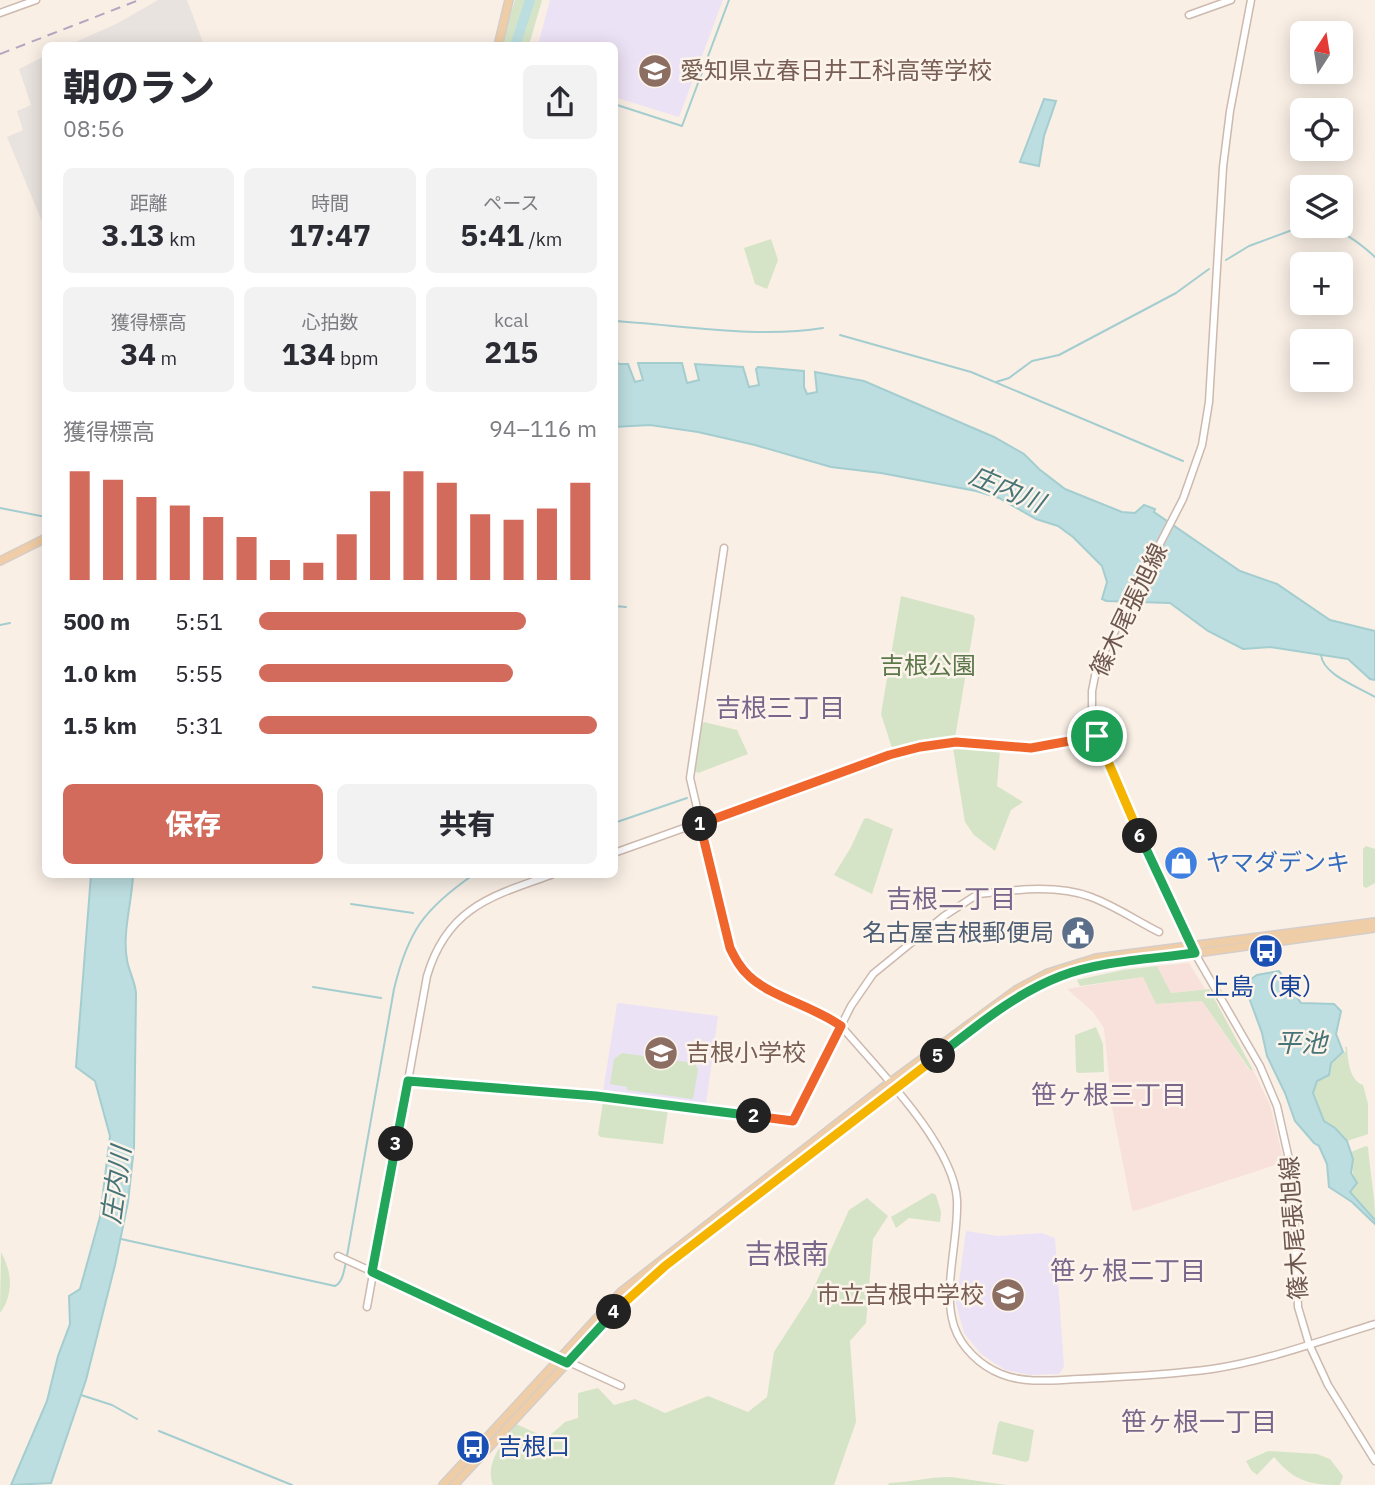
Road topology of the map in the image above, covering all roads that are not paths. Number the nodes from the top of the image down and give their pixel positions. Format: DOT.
graph roads {
  1 [pos="36,0"];
  2 [pos="509,0"];
  3 [pos="1231,0"];
  4 [pos="1251,0"];
  5 [pos="0,13"];
  6 [pos="1189,15"];
  7 [pos="499,42"];
  8 [pos="42,540"];
  9 [pos="724,548"];
  10 [pos="0,561"];
  11 [pos="1097,736"];
  12 [pos="699,823"];
  13 [pos="618,852"];
  14 [pos="542,878"];
  15 [pos="1375,922"];
  16 [pos="1375,928"];
  17 [pos="1159,932"];
  18 [pos="1190,945"];
  19 [pos="1195,953"];
  20 [pos="841,1026"];
  21 [pos="408,1081"];
  22 [pos="892,1086"];
  23 [pos="343,1258"];
  24 [pos="372,1272"];
  25 [pos="367,1307"];
  26 [pos="1375,1324"];
  27 [pos="1309,1344"];
  28 [pos="559,1359"];
  29 [pos="567,1363"];
  30 [pos="621,1386"];
  31 [pos="1375,1461"];
  32 [pos="443,1485"];
  33 [pos="454,1485"];
  1 -- 5 [label="street"];
  2 -- 7 [label="main road"];
  3 -- 6 [label="street"];
  4 -- 11 [label="street, 篠木尾張旭線"];
  8 -- 10 [label="main road"];
  9 -- 12 [label="street"];
  11 -- 12 [label="street"];
  11 -- 18 [label="street, 篠木尾張旭線"];
  12 -- 13 [label="street"];
  12 -- 20 [label="street"];
  14 -- 21 [label="street"];
  15 -- 18 [label="main road"];
  16 -- 19 [label="main road"];
  17 -- 20 [label="street"];
  18 -- 19 [label="street, 篠木尾張旭線"];
  18 -- 22 [label="main road"];
  19 -- 22 [label="main road"];
  19 -- 27 [label="street, 篠木尾張旭線"];
  20 -- 21 [label="street"];
  20 -- 22 [label="street"];
  21 -- 24 [label="street"];
  22 -- 27 [label="street"];
  22 -- 28 [label="main road"];
  22 -- 29 [label="main road"];
  23 -- 24 [label="street"];
  24 -- 25 [label="street"];
  24 -- 28 [label="street"];
  26 -- 27 [label="street"];
  27 -- 31 [label="street, 篠木尾張旭線"];
  28 -- 29 [label="street"];
  28 -- 32 [label="main road"];
  29 -- 30 [label="street"];
  29 -- 33 [label="main road"];
}
